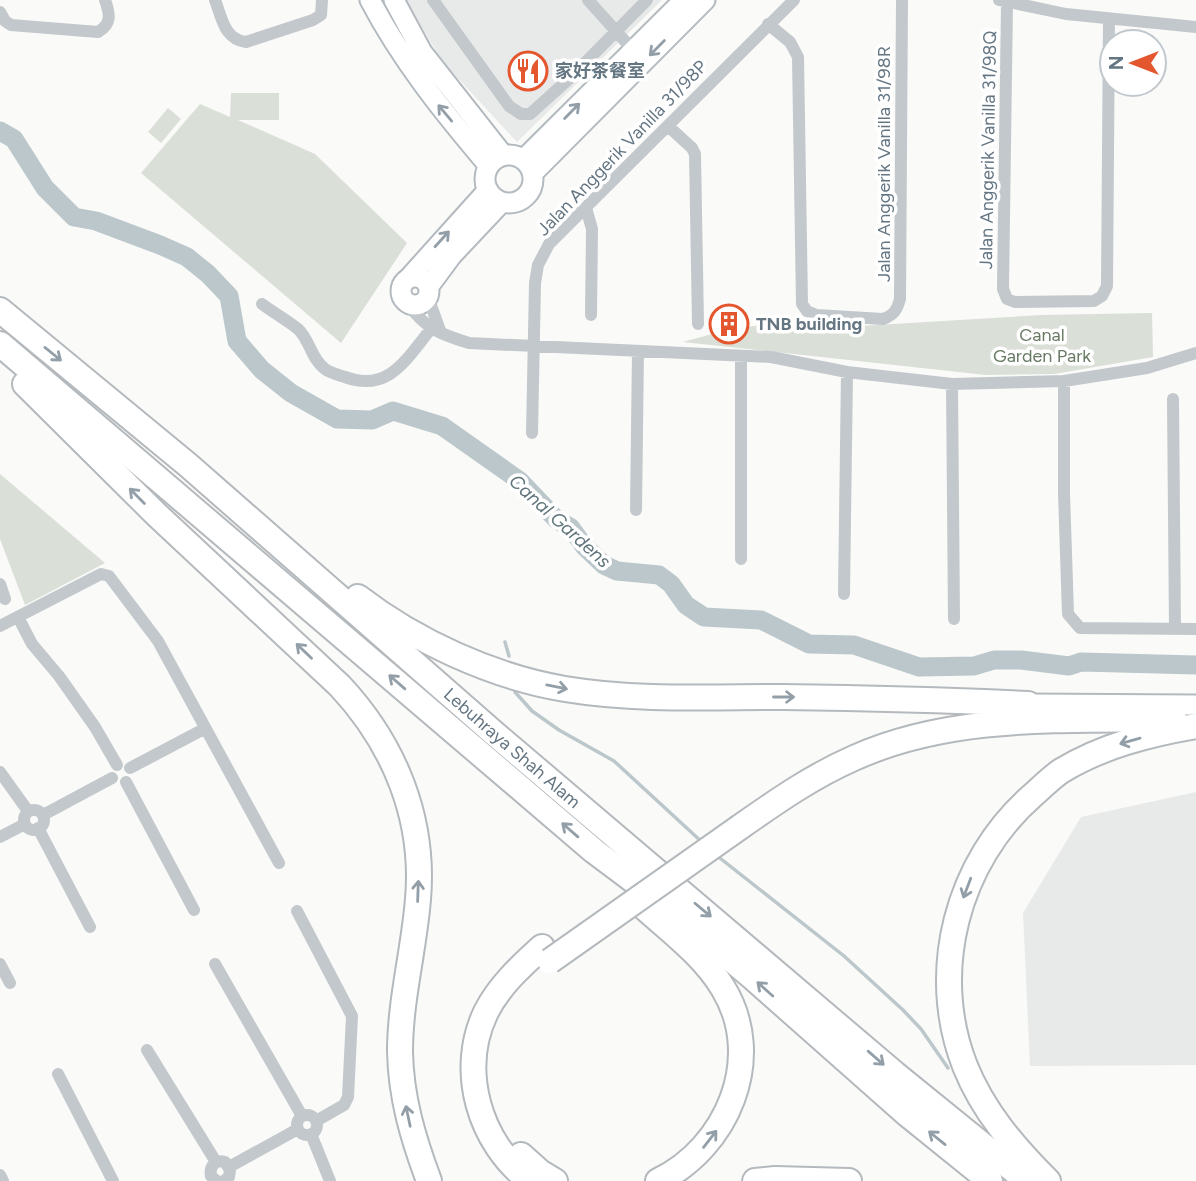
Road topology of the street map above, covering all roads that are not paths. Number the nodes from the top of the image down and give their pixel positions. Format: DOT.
graph roads {
  1 [pos="105,0"];
  2 [pos="215,0"];
  3 [pos="370,0"];
  4 [pos="394,0"];
  5 [pos="433,0"];
  6 [pos="588,0"];
  7 [pos="647,0"];
  8 [pos="684,0"];
  9 [pos="705,0"];
  10 [pos="794,0"];
  11 [pos="902,0"];
  12 [pos="1003,2"];
  13 [pos="322,4"];
  14 [pos="0,12"];
  15 [pos="1109,19"];
  16 [pos="768,24"];
  17 [pos="1196,27"];
  18 [pos="616,32"];
  19 [pos="633,50"];
  20 [pos="668,126"];
  21 [pos="496,160"];
  22 [pos="528,166"];
  23 [pos="495,196"];
  24 [pos="586,208"];
  25 [pos="408,279"];
  26 [pos="429,292"];
  27 [pos="407,303"];
  28 [pos="262,304"];
  29 [pos="0,310"];
  30 [pos="591,315"];
  31 [pos="698,324"];
  32 [pos="436,331"];
  33 [pos="0,344"];
  34 [pos="534,346"];
  35 [pos="638,351"];
  36 [pos="1196,354"];
  37 [pos="741,356"];
  38 [pos="0,359"];
  39 [pos="847,372"];
  40 [pos="1064,381"];
  41 [pos="952,384"];
  42 [pos="1173,399"];
  43 [pos="531,433"];
  44 [pos="188,465"];
  45 [pos="636,510"];
  46 [pos="741,559"];
  47 [pos="0,584"];
  48 [pos="844,594"];
  49 [pos="5,599"];
  50 [pos="18,617"];
  51 [pos="954,619"];
  52 [pos="0,626"];
  53 [pos="1175,629"];
  54 [pos="1196,629"];
  55 [pos="1028,704"];
  56 [pos="1196,705"];
  57 [pos="1196,719"];
  58 [pos="1196,726"];
  59 [pos="204,729"];
  60 [pos="123,766"];
  61 [pos="0,772"];
  62 [pos="112,778"];
  63 [pos="126,782"];
  64 [pos="27,818"];
  65 [pos="736,821"];
  66 [pos="41,822"];
  67 [pos="0,837"];
  68 [pos="594,851"];
  69 [pos="279,863"];
  70 [pos="194,910"];
  71 [pos="297,911"];
  72 [pos="90,927"];
  73 [pos="546,954"];
  74 [pos="0,964"];
  75 [pos="215,964"];
  76 [pos="10,983"];
  77 [pos="147,1050"];
  78 [pos="58,1074"];
  79 [pos="316,1121"];
  80 [pos="300,1122"];
  81 [pos="312,1134"];
  82 [pos="216,1162"];
  83 [pos="229,1167"];
  84 [pos="0,1175"];
  85 [pos="210,1179"];
  86 [pos="2,1181"];
  87 [pos="113,1181"];
  88 [pos="224,1181"];
  89 [pos="330,1181"];
  90 [pos="429,1181"];
  91 [pos="530,1181"];
  92 [pos="555,1181"];
  93 [pos="657,1181"];
  94 [pos="755,1181"];
  95 [pos="849,1181"];
  96 [pos="990,1181"];
  97 [pos="1027,1181"];
  98 [pos="1048,1181"];
  1 -- 14 [label="street"];
  2 -- 13 [label="street"];
  21 -- 3 [label="street, one-way"];
  4 -- 21 [label="street"];
  5 -- 18 [label="street"];
  6 -- 18 [label="street"];
  7 -- 18 [label="street"];
  8 -- 19 [label="street"];
  9 -- 22 [label="street, one-way"];
  10 -- 16 [label="street, Jalan Anggerik Vanilla 31/98P"];
  11 -- 16 [label="street, Jalan Anggerik Vanilla 31/98R"];
  12 -- 15 [label="street"];
  12 -- 15 [label="street, Jalan Anggerik Vanilla 31/98Q"];
  15 -- 17 [label="street"];
  16 -- 20 [label="street, Jalan Anggerik Vanilla 31/98P"];
  18 -- 19 [label="street"];
  22 -- 19 [label="street, one-way"];
  20 -- 24 [label="street, Jalan Anggerik Vanilla 31/98P"];
  20 -- 31 [label="street"];
  21 -- 22 [label="street"];
  21 -- 23 [label="street"];
  22 -- 23 [label="street"];
  25 -- 23 [label="street, one-way"];
  23 -- 26 [label="street"];
  24 -- 30 [label="street"];
  24 -- 34 [label="street, Jalan Anggerik Vanilla 31/98P"];
  25 -- 26 [label="street"];
  25 -- 27 [label="street"];
  26 -- 27 [label="street"];
  26 -- 32 [label="street"];
  27 -- 32 [label="street"];
  28 -- 32 [label="street"];
  29 -- 44 [label="highway, Lebuhraya Shah Alam, one-way"];
  32 -- 34 [label="street"];
  68 -- 33 [label="highway, Lebuhraya Shah Alam, one-way"];
  34 -- 35 [label="street"];
  34 -- 43 [label="street, Jalan Anggerik Vanilla 31/98P"];
  35 -- 37 [label="street"];
  35 -- 45 [label="street"];
  36 -- 40 [label="street"];
  37 -- 39 [label="street"];
  37 -- 46 [label="street"];
  90 -- 38 [label="highway, one-way"];
  39 -- 41 [label="street"];
  39 -- 48 [label="street"];
  40 -- 41 [label="street"];
  40 -- 53 [label="street"];
  41 -- 51 [label="street"];
  42 -- 53 [label="street"];
  44 -- 55 [label="highway, one-way"];
  44 -- 97 [label="highway, Lebuhraya Shah Alam, one-way"];
  47 -- 49 [label="street"];
  50 -- 52 [label="street"];
  50 -- 59 [label="street"];
  50 -- 60 [label="street"];
  53 -- 54 [label="street"];
  55 -- 56 [label="street"];
  55 -- 65 [label="highway"];
  57 -- 65 [label="highway"];
  58 -- 98 [label="highway, one-way"];
  59 -- 60 [label="street"];
  59 -- 69 [label="street"];
  60 -- 62 [label="street"];
  60 -- 63 [label="street"];
  61 -- 64 [label="street"];
  62 -- 63 [label="street"];
  62 -- 66 [label="street"];
  63 -- 70 [label="street"];
  64 -- 66 [label="street"];
  64 -- 67 [label="street"];
  65 -- 73 [label="highway, bridge"];
  66 -- 72 [label="street"];
  93 -- 68 [label="highway, one-way"];
  96 -- 68 [label="highway, Lebuhraya Shah Alam, one-way"];
  71 -- 79 [label="street"];
  73 -- 91 [label="highway"];
  73 -- 92 [label="highway"];
  74 -- 76 [label="street"];
  75 -- 80 [label="street"];
  77 -- 82 [label="street"];
  78 -- 87 [label="street"];
  79 -- 80 [label="street"];
  79 -- 81 [label="street"];
  80 -- 81 [label="street"];
  80 -- 83 [label="street"];
  81 -- 89 [label="street"];
  82 -- 83 [label="street"];
  82 -- 85 [label="street"];
  83 -- 88 [label="street"];
  84 -- 86 [label="street"];
  94 -- 95 [label="highway"];
}
